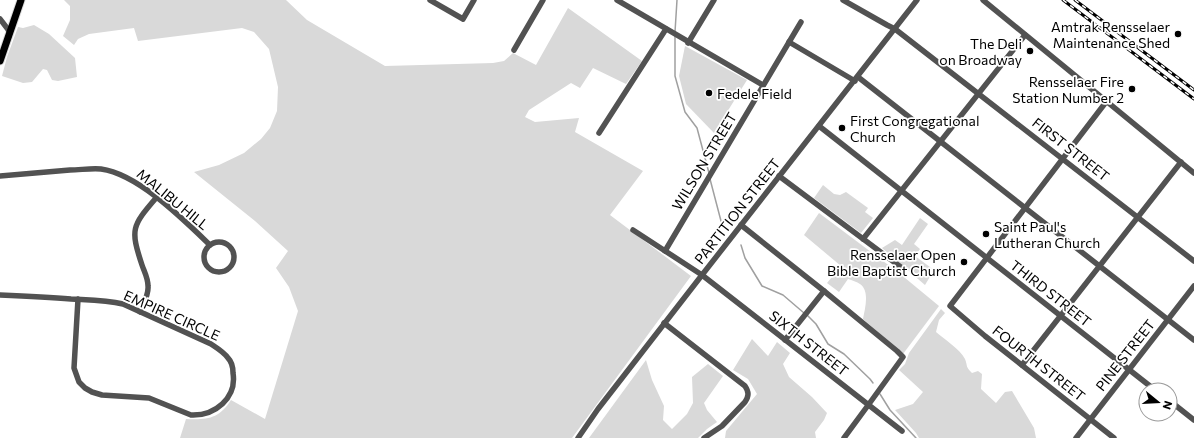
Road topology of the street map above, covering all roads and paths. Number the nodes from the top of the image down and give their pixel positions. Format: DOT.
graph roads {
  1 [pos="21,0"];
  2 [pos="430,0"];
  3 [pos="474,0"];
  4 [pos="543,0"];
  5 [pos="617,0"];
  6 [pos="714,0"];
  7 [pos="843,0"];
  8 [pos="917,0"];
  9 [pos="983,0"];
  10 [pos="0,19"];
  11 [pos="801,22"];
  12 [pos="895,29"];
  13 [pos="668,30"];
  14 [pos="10,32"];
  15 [pos="1025,35"];
  16 [pos="688,42"];
  17 [pos="789,42"];
  18 [pos="514,50"];
  19 [pos="0,61"];
  20 [pos="856,79"];
  21 [pos="763,85"];
  22 [pos="979,93"];
  23 [pos="1106,102"];
  24 [pos="819,126"];
  25 [pos="600,132"];
  26 [pos="940,141"];
  27 [pos="1063,158"];
  28 [pos="1181,162"];
  29 [pos="1194,173"];
  30 [pos="0,176"];
  31 [pos="779,176"];
  32 [pos="902,190"];
  33 [pos="156,198"];
  34 [pos="1025,208"];
  35 [pos="1138,216"];
  36 [pos="741,225"];
  37 [pos="633,230"];
  38 [pos="863,239"];
  39 [pos="210,245"];
  40 [pos="665,250"];
  41 [pos="987,258"];
  42 [pos="1194,261"];
  43 [pos="1100,266"];
  44 [pos="902,268"];
  45 [pos="702,274"];
  46 [pos="1194,286"];
  47 [pos="824,291"];
  48 [pos="0,295"];
  49 [pos="78,299"];
  50 [pos="140,312"];
  51 [pos="1061,315"];
  52 [pos="1168,320"];
  53 [pos="664,323"];
  54 [pos="785,340"];
  55 [pos="1194,340"];
  56 [pos="1022,365"];
  57 [pos="1129,369"];
  58 [pos="1145,382"];
  59 [pos="869,404"];
  60 [pos="1178,408"];
  61 [pos="1090,419"];
  62 [pos="1194,420"];
  63 [pos="902,431"];
  64 [pos="578,438"];
  65 [pos="704,438"];
  66 [pos="844,438"];
  67 [pos="1076,438"];
  68 [pos="1114,438"];
  1 -- 14 [label="main road"];
  2 -- 3 [label="street"];
  4 -- 18 [label="street"];
  5 -- 13 [label="street"];
  6 -- 16 [label="street"];
  7 -- 12 [label="street, FIRST STREET"];
  8 -- 12 [label="street, PARTITION STREET"];
  9 -- 15 [label="street"];
  10 -- 14 [label="street"];
  11 -- 17 [label="street, WILSON STREET"];
  12 -- 20 [label="street, PARTITION STREET"];
  12 -- 22 [label="street, FIRST STREET"];
  13 -- 16 [label="street"];
  13 -- 25 [label="street"];
  14 -- 19 [label="main road"];
  15 -- 22 [label="street"];
  15 -- 23 [label="street"];
  16 -- 21 [label="street"];
  17 -- 20 [label="street"];
  17 -- 21 [label="street, WILSON STREET"];
  20 -- 24 [label="street, PARTITION STREET"];
  20 -- 26 [label="street"];
  21 -- 40 [label="street, WILSON STREET"];
  22 -- 26 [label="street"];
  22 -- 27 [label="street, FIRST STREET"];
  23 -- 27 [label="street"];
  23 -- 28 [label="street"];
  24 -- 31 [label="street, PARTITION STREET"];
  24 -- 32 [label="street, THIRD STREET"];
  26 -- 32 [label="street"];
  26 -- 34 [label="street"];
  27 -- 34 [label="street"];
  27 -- 35 [label="street, FIRST STREET"];
  28 -- 29 [label="street"];
  28 -- 35 [label="street"];
  30 -- 33 [label="street, MALIBU HILL"];
  31 -- 36 [label="street, PARTITION STREET"];
  31 -- 38 [label="street"];
  32 -- 38 [label="street"];
  32 -- 41 [label="street, THIRD STREET"];
  33 -- 39 [label="street, MALIBU HILL"];
  33 -- 50 [label="street"];
  34 -- 41 [label="street"];
  34 -- 43 [label="street"];
  35 -- 42 [label="street, FIRST STREET"];
  35 -- 43 [label="street"];
  36 -- 45 [label="street, PARTITION STREET"];
  36 -- 47 [label="street"];
  37 -- 40 [label="street, SIXTH STREET"];
  38 -- 44 [label="street"];
  39 -- 39 [label="street, MALIBU HILL"];
  40 -- 45 [label="street, SIXTH STREET"];
  41 -- 51 [label="street, THIRD STREET"];
  41 -- 56 [label="street, FOURTH STREET"];
  43 -- 51 [label="street"];
  43 -- 52 [label="street"];
  45 -- 53 [label="street, PARTITION STREET"];
  45 -- 54 [label="street, SIXTH STREET"];
  46 -- 52 [label="street, PINE STREET"];
  47 -- 54 [label="street"];
  47 -- 59 [label="street"];
  48 -- 49 [label="street"];
  49 -- 50 [label="street, EMPIRE CIRCLE"];
  49 -- 50 [label="street, EMPIRE CIRCLE"];
  51 -- 56 [label="street"];
  51 -- 57 [label="street, THIRD STREET"];
  52 -- 55 [label="street"];
  52 -- 57 [label="street, PINE STREET"];
  53 -- 64 [label="street, PARTITION STREET"];
  53 -- 65 [label="street"];
  54 -- 59 [label="street, SIXTH STREET"];
  56 -- 61 [label="street, FOURTH STREET"];
  57 -- 58 [label="street, THIRD STREET"];
  57 -- 61 [label="street, PINE STREET"];
  59 -- 63 [label="street, SIXTH STREET"];
  59 -- 66 [label="street"];
  60 -- 62 [label="street"];
  61 -- 67 [label="street, PINE STREET"];
  61 -- 68 [label="street, FOURTH STREET"];
}
